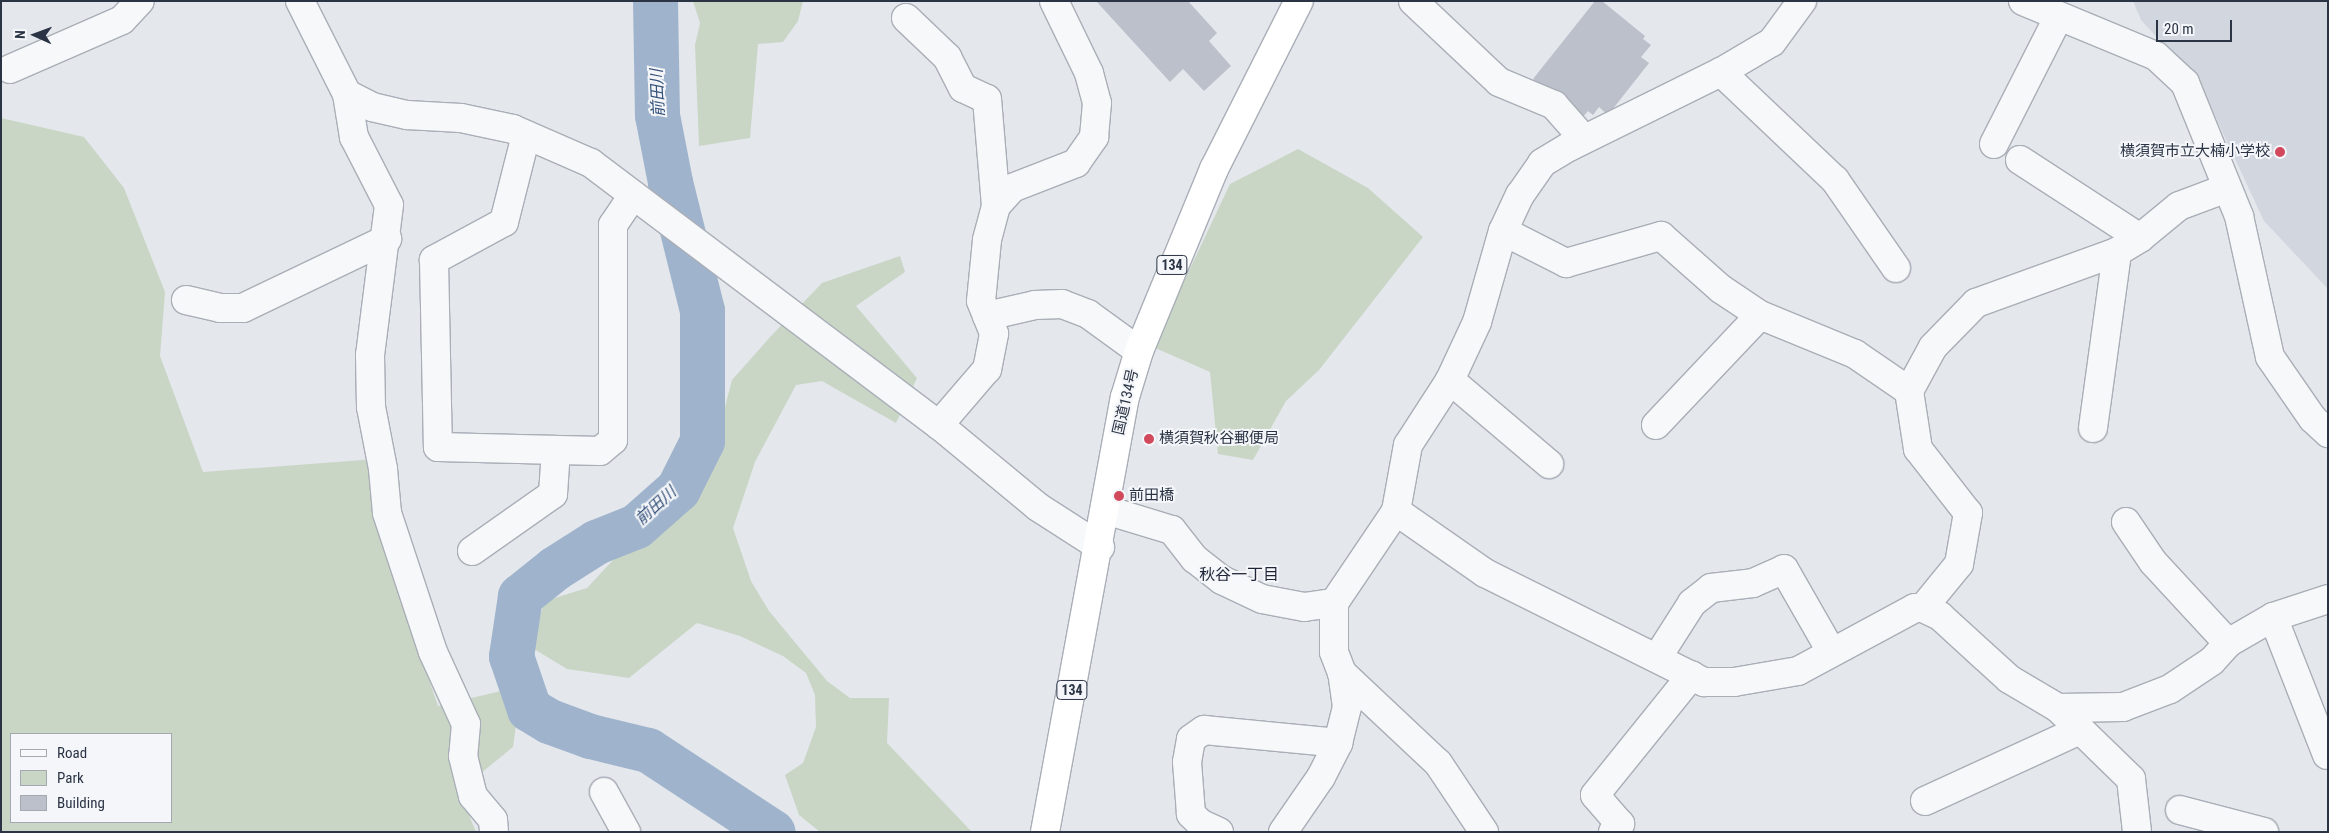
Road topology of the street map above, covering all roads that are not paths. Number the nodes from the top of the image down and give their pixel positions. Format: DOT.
graph roads {
  1 [pos="140,1"];
  2 [pos="300,1"];
  3 [pos="1054,1"];
  4 [pos="1299,1"];
  5 [pos="1413,1"];
  6 [pos="1802,1"];
  7 [pos="2024,1"];
  8 [pos="906,18"];
  9 [pos="2058,18"];
  10 [pos="10,69"];
  11 [pos="1721,72"];
  12 [pos="348,94"];
  13 [pos="526,135"];
  14 [pos="1583,138"];
  15 [pos="1994,144"];
  16 [pos="2020,160"];
  17 [pos="2227,188"];
  18 [pos="633,195"];
  19 [pos="996,206"];
  20 [pos="1503,231"];
  21 [pos="2140,238"];
  22 [pos="387,239"];
  23 [pos="2117,252"];
  24 [pos="1896,268"];
  25 [pos="186,300"];
  26 [pos="1760,315"];
  27 [pos="987,316"];
  28 [pos="1139,352"];
  29 [pos="1450,380"];
  30 [pos="1909,391"];
  31 [pos="939,425"];
  32 [pos="1656,425"];
  33 [pos="2093,428"];
  34 [pos="2328,433"];
  35 [pos="556,450"];
  36 [pos="1549,464"];
  37 [pos="1106,510"];
  38 [pos="1396,511"];
  39 [pos="2126,522"];
  40 [pos="1100,548"];
  41 [pos="472,551"];
  42 [pos="2328,599"];
  43 [pos="1334,603"];
  44 [pos="1923,608"];
  45 [pos="2273,617"];
  46 [pos="2228,643"];
  47 [pos="1831,651"];
  48 [pos="1658,658"];
  49 [pos="1342,673"];
  50 [pos="1692,676"];
  51 [pos="2058,708"];
  52 [pos="2078,731"];
  53 [pos="1338,743"];
  54 [pos="2327,755"];
  55 [pos="604,792"];
  56 [pos="1925,801"];
  57 [pos="2180,810"];
  58 [pos="494,832"];
  59 [pos="626,832"];
  60 [pos="1045,832"];
  61 [pos="1219,832"];
  62 [pos="1283,832"];
  63 [pos="1484,832"];
  64 [pos="1613,832"];
  65 [pos="2137,832"];
  66 [pos="2264,832"];
  1 -- 10 [label="street"];
  2 -- 12 [label="street"];
  3 -- 19 [label="street"];
  4 -- 28 [label="highway, 国道134号 / 134"];
  5 -- 14 [label="street"];
  6 -- 11 [label="street"];
  7 -- 9 [label="street"];
  8 -- 19 [label="street"];
  9 -- 15 [label="street"];
  9 -- 17 [label="street"];
  11 -- 14 [label="street"];
  11 -- 24 [label="street"];
  12 -- 13 [label="street"];
  12 -- 22 [label="street"];
  13 -- 18 [label="street"];
  13 -- 35 [label="street"];
  14 -- 20 [label="street"];
  16 -- 21 [label="street"];
  17 -- 21 [label="street"];
  17 -- 34 [label="street"];
  18 -- 31 [label="street"];
  18 -- 35 [label="street"];
  19 -- 27 [label="street"];
  20 -- 26 [label="street"];
  20 -- 29 [label="street"];
  21 -- 23 [label="street"];
  22 -- 25 [label="street"];
  22 -- 58 [label="street"];
  23 -- 30 [label="street"];
  23 -- 33 [label="street"];
  26 -- 30 [label="street"];
  26 -- 32 [label="street"];
  27 -- 28 [label="street"];
  27 -- 31 [label="street"];
  28 -- 37 [label="highway, 国道134号 / 134"];
  29 -- 36 [label="street"];
  29 -- 38 [label="street"];
  30 -- 44 [label="street"];
  31 -- 40 [label="street"];
  35 -- 41 [label="street"];
  37 -- 40 [label="highway, 国道134号 / 134"];
  37 -- 43 [label="street"];
  38 -- 43 [label="street"];
  38 -- 48 [label="street"];
  39 -- 46 [label="street"];
  40 -- 60 [label="highway, 国道134号 / 134"];
  42 -- 45 [label="street"];
  43 -- 49 [label="street"];
  44 -- 47 [label="street"];
  44 -- 51 [label="street"];
  45 -- 46 [label="street"];
  45 -- 54 [label="street"];
  46 -- 51 [label="street"];
  47 -- 48 [label="street"];
  47 -- 50 [label="street"];
  48 -- 50 [label="street"];
  49 -- 53 [label="street"];
  49 -- 63 [label="street"];
  50 -- 64 [label="street"];
  51 -- 52 [label="street"];
  52 -- 56 [label="street"];
  52 -- 65 [label="street"];
  53 -- 61 [label="street"];
  53 -- 62 [label="street"];
  55 -- 59 [label="street"];
  57 -- 66 [label="street"];
}
